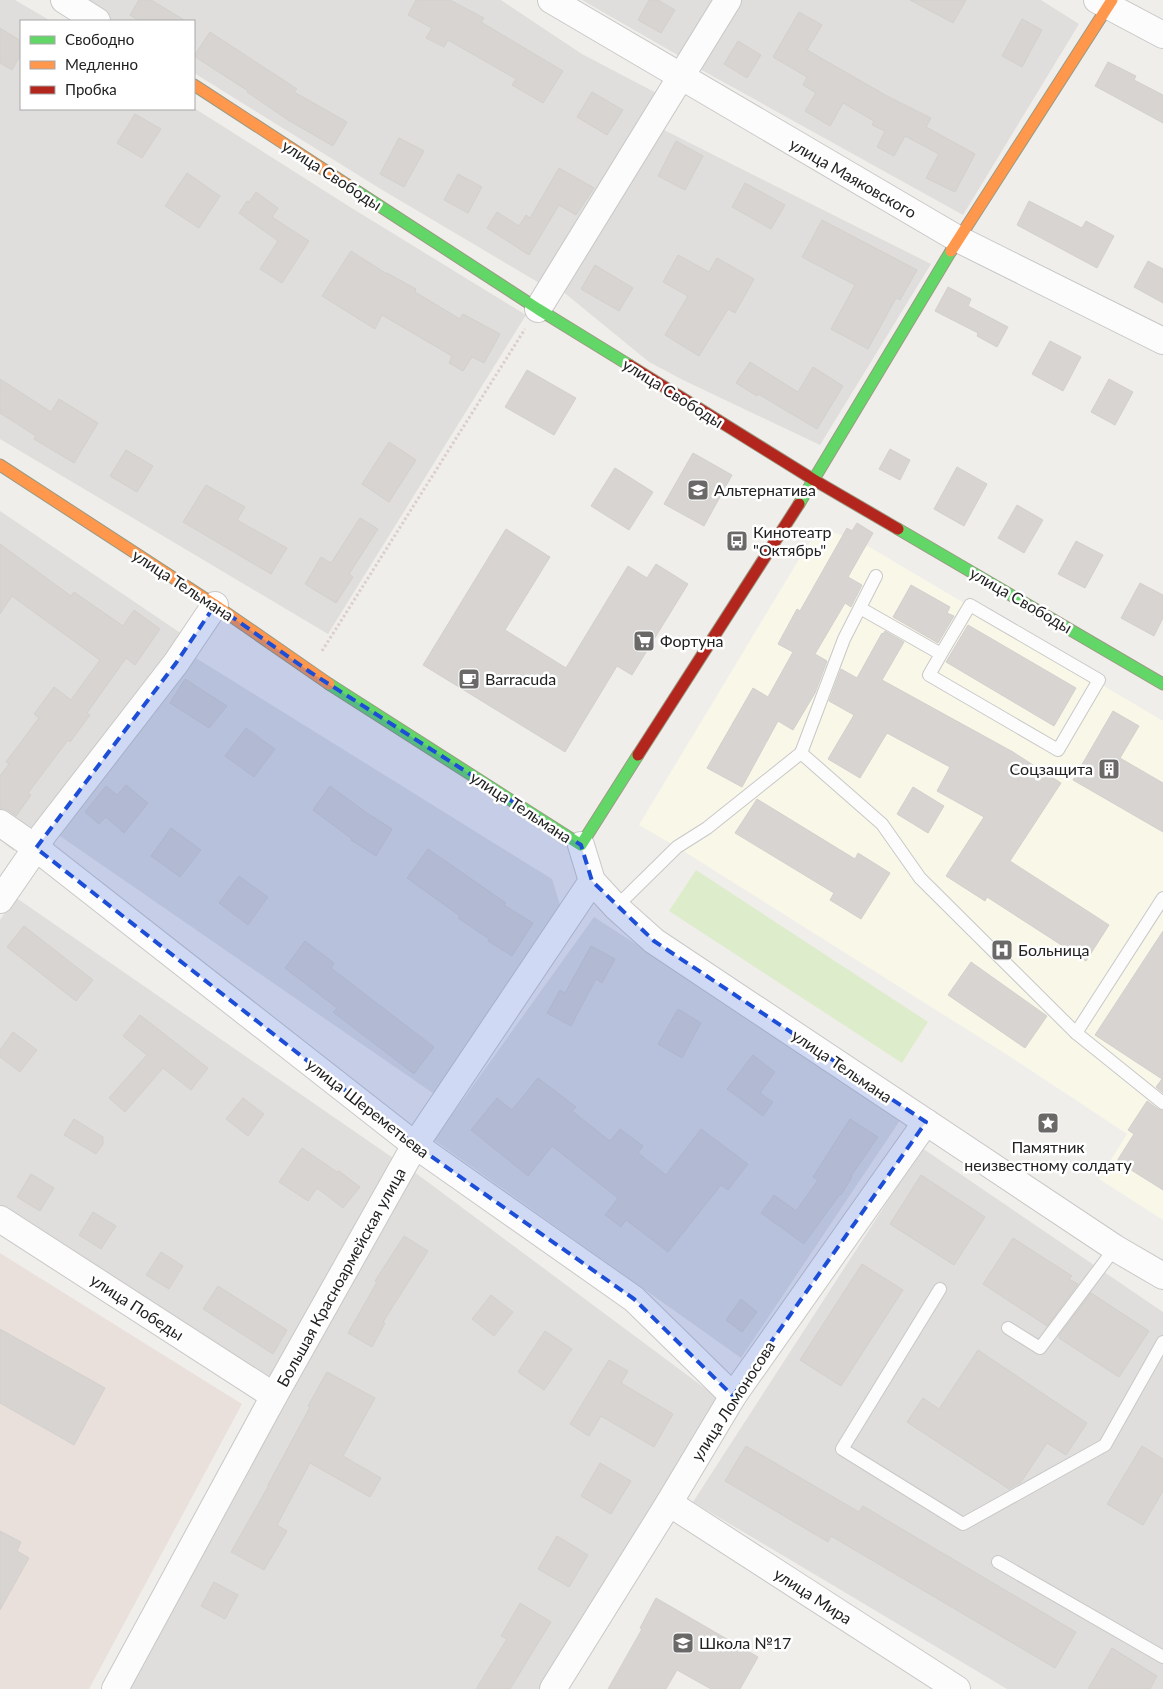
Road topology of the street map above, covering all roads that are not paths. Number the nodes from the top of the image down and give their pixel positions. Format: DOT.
graph roads {
  1 [pos="64,0"];
  2 [pos="551,0"];
  3 [pos="728,0"];
  4 [pos="1105,2"];
  5 [pos="95,20"];
  6 [pos="1163,35"];
  7 [pos="681,77"];
  8 [pos="195,86"];
  9 [pos="958,239"];
  10 [pos="538,309"];
  11 [pos="1163,341"];
  12 [pos="0,465"];
  13 [pos="814,480"];
  14 [pos="876,576"];
  15 [pos="215,605"];
  16 [pos="860,608"];
  17 [pos="941,654"];
  18 [pos="1163,684"];
  19 [pos="801,752"];
  20 [pos="0,823"];
  21 [pos="581,846"];
  22 [pos="36,848"];
  23 [pos="592,881"];
  24 [pos="1163,898"];
  25 [pos="0,900"];
  26 [pos="616,907"];
  27 [pos="1076,1033"];
  28 [pos="1163,1103"];
  29 [pos="926,1122"];
  30 [pos="415,1145"];
  31 [pos="0,1219"];
  32 [pos="1115,1248"];
  33 [pos="1163,1276"];
  34 [pos="940,1289"];
  35 [pos="1008,1328"];
  36 [pos="1163,1342"];
  37 [pos="274,1396"];
  38 [pos="733,1396"];
  39 [pos="669,1503"];
  40 [pos="998,1562"];
  41 [pos="1163,1657"];
  42 [pos="115,1689"];
  43 [pos="553,1689"];
  44 [pos="957,1689"];
  1 -- 5 [label="street"];
  2 -- 7 [label="street, улица Маяковского"];
  3 -- 7 [label="street"];
  4 -- 6 [label="street"];
  4 -- 9 [label="street"];
  7 -- 9 [label="street, улица Маяковского"];
  7 -- 10 [label="street"];
  8 -- 10 [label="street, улица Свободы"];
  9 -- 11 [label="street, улица Маяковского"];
  9 -- 13 [label="street"];
  10 -- 13 [label="street, улица Свободы"];
  12 -- 15 [label="street, улица Тельмана"];
  13 -- 18 [label="street, улица Свободы"];
  13 -- 21 [label="street"];
  14 -- 16 [label="lane"];
  15 -- 21 [label="street, улица Тельмана"];
  15 -- 22 [label="street"];
  16 -- 17 [label="lane"];
  16 -- 19 [label="lane"];
  17 -- 17 [label="lane"];
  19 -- 26 [label="lane"];
  19 -- 27 [label="lane"];
  20 -- 22 [label="street, улица Шереметьева"];
  21 -- 23 [label="street, улица Тельмана"];
  22 -- 25 [label="street"];
  22 -- 30 [label="street, улица Шереметьева"];
  23 -- 26 [label="street, улица Тельмана"];
  23 -- 30 [label="street, Большая Красноармейская улица"];
  24 -- 27 [label="lane"];
  26 -- 29 [label="street, улица Тельмана"];
  27 -- 28 [label="lane"];
  29 -- 32 [label="street, улица Тельмана"];
  29 -- 38 [label="street, улица Ломоносова"];
  30 -- 37 [label="street, Большая Красноармейская улица"];
  30 -- 38 [label="street, улица Шереметьева"];
  31 -- 37 [label="street, улица Победы"];
  32 -- 33 [label="street, улица Тельмана"];
  32 -- 35 [label="lane"];
  34 -- 36 [label="lane"];
  37 -- 42 [label="street, Большая Красноармейская улица"];
  38 -- 39 [label="street, улица Ломоносова"];
  39 -- 43 [label="street, улица Ломоносова"];
  39 -- 44 [label="street, улица Мира"];
  40 -- 41 [label="lane"];
}
